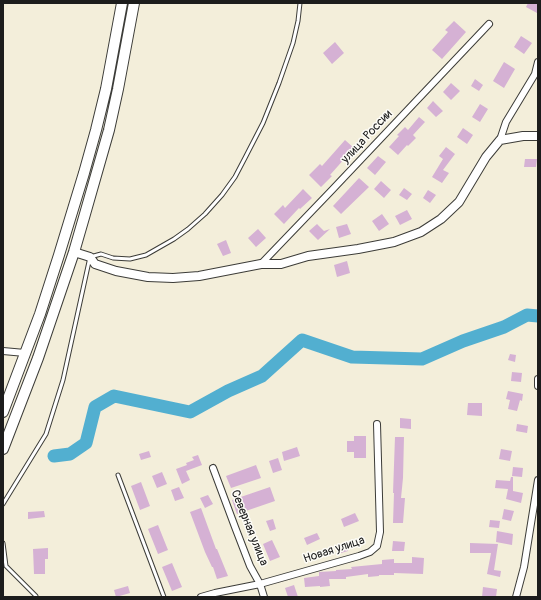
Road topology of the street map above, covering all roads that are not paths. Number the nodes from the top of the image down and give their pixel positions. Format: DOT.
graph roads {
  1 [pos="122,3"];
  2 [pos="134,3"];
  3 [pos="298,4"];
  4 [pos="489,24"];
  5 [pos="538,62"];
  6 [pos="538,136"];
  7 [pos="500,140"];
  8 [pos="74,252"];
  9 [pos="90,257"];
  10 [pos="261,264"];
  11 [pos="3,351"];
  12 [pos="25,353"];
  13 [pos="538,379"];
  14 [pos="538,386"];
  15 [pos="3,412"];
  16 [pos="377,424"];
  17 [pos="3,449"];
  18 [pos="213,468"];
  19 [pos="118,475"];
  20 [pos="538,480"];
  21 [pos="3,504"];
  22 [pos="3,543"];
  23 [pos="260,584"];
  24 [pos="36,597"];
  25 [pos="164,597"];
  26 [pos="201,597"];
  27 [pos="264,597"];
  28 [pos="516,597"];
  1 -- 12 [label="main road"];
  2 -- 8 [label="main road"];
  3 -- 9 [label="lane"];
  4 -- 10 [label="street, улица России"];
  5 -- 7 [label="street"];
  6 -- 7 [label="street"];
  7 -- 10 [label="street"];
  8 -- 9 [label="street"];
  8 -- 17 [label="main road"];
  9 -- 10 [label="street"];
  9 -- 21 [label="lane"];
  11 -- 12 [label="street"];
  12 -- 15 [label="main road"];
  13 -- 14 [label="street"];
  16 -- 23 [label="street, Новая улица"];
  18 -- 23 [label="street, Северная улица"];
  19 -- 25 [label="lane"];
  20 -- 28 [label="street"];
  22 -- 24 [label="lane"];
  23 -- 26 [label="street, Новая улица"];
  23 -- 27 [label="street, Северная улица"];
}
